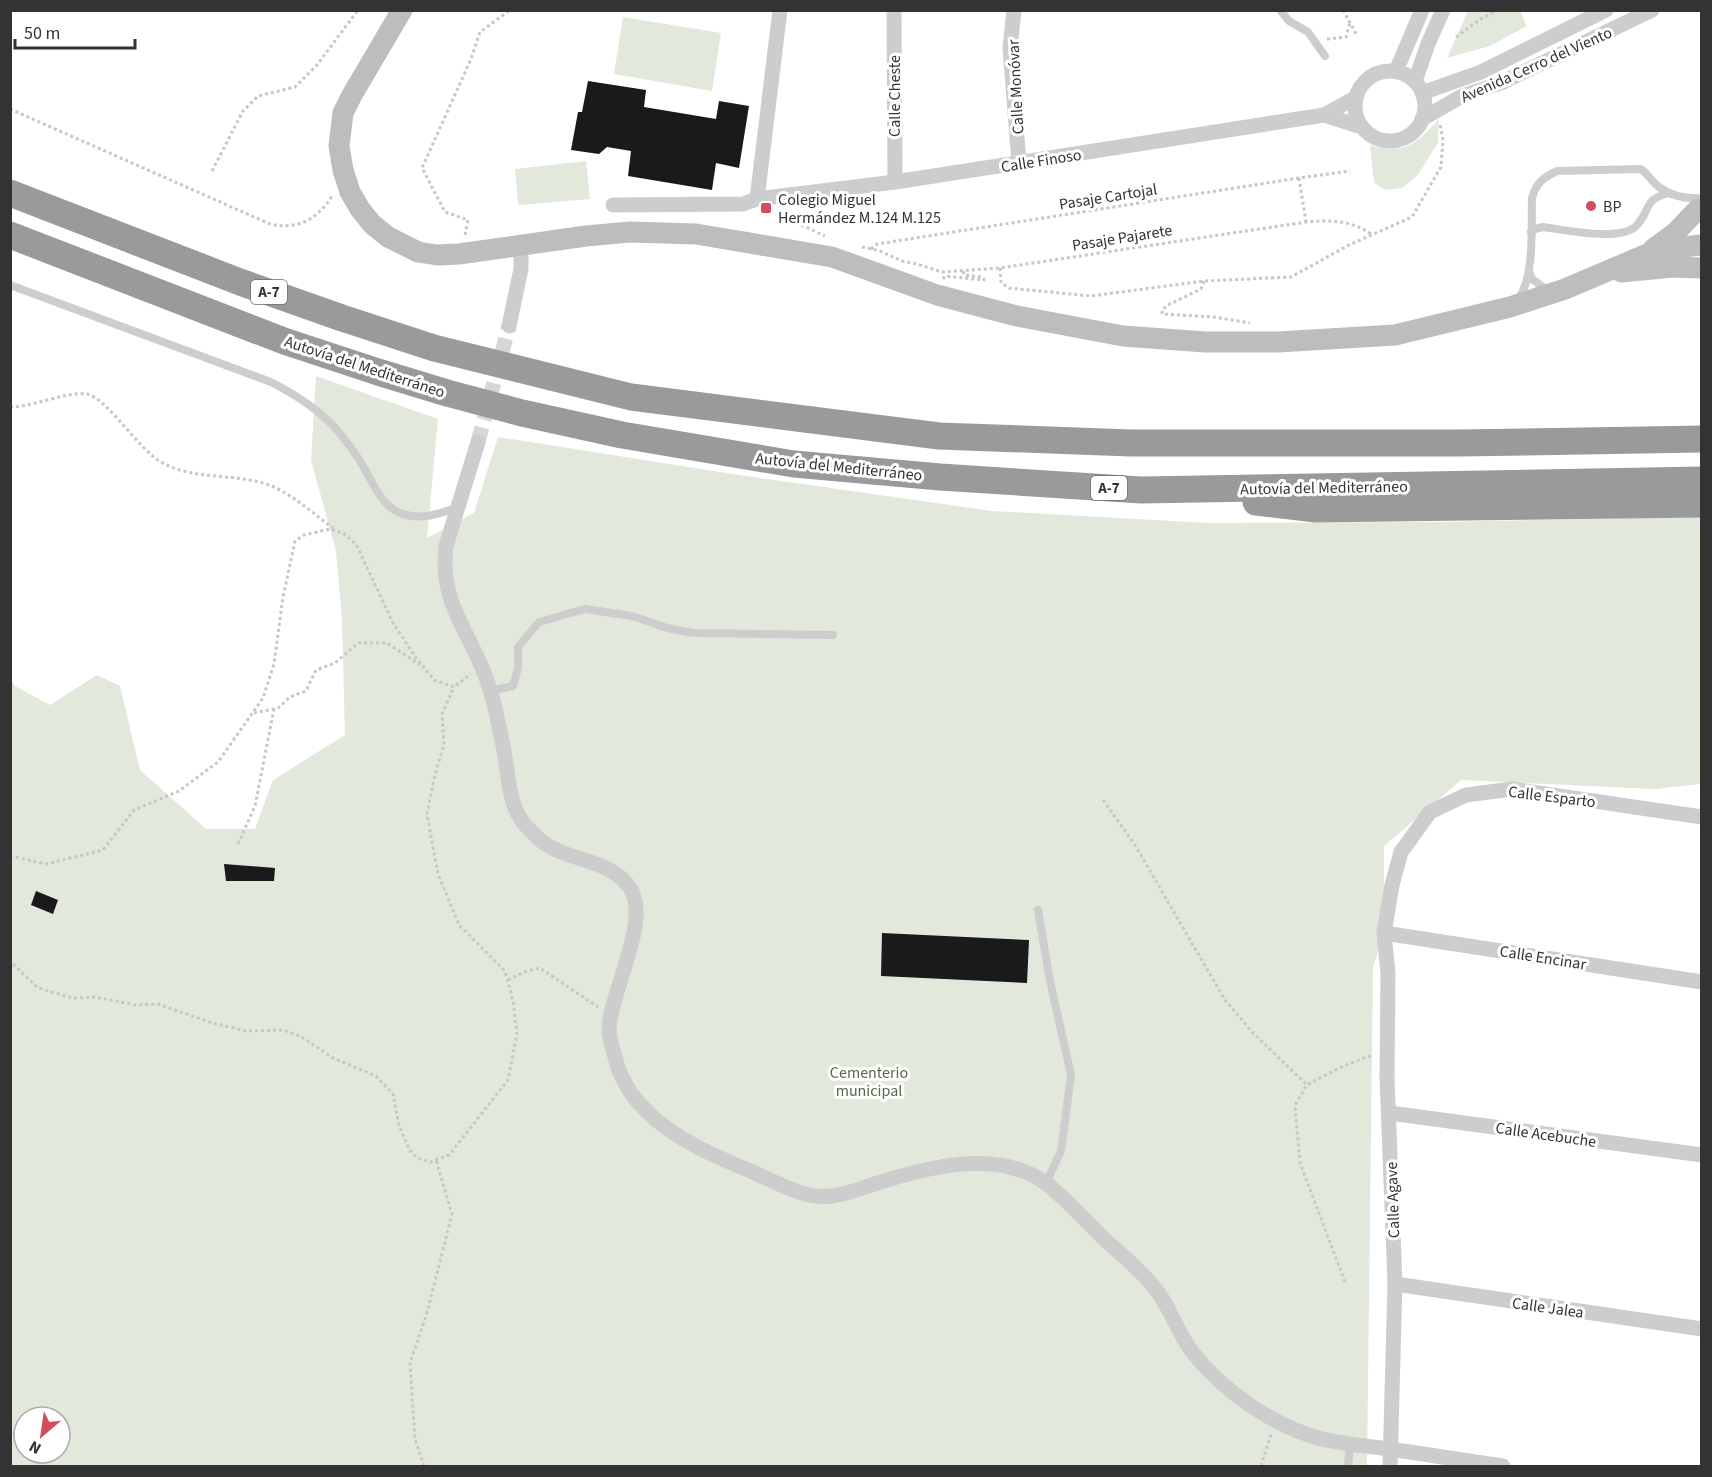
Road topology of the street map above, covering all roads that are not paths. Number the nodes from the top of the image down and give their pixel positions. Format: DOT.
graph roads {
  1 [pos="402,10"];
  2 [pos="780,10"];
  3 [pos="894,10"];
  4 [pos="1014,10"];
  5 [pos="1280,10"];
  6 [pos="1422,10"];
  7 [pos="1443,10"];
  8 [pos="1606,10"];
  9 [pos="1652,10"];
  10 [pos="1325,56"];
  11 [pos="1396,71"];
  12 [pos="1419,87"];
  13 [pos="1355,98"];
  14 [pos="1324,115"];
  15 [pos="1422,119"];
  16 [pos="1362,127"];
  17 [pos="1019,163"];
  18 [pos="895,182"];
  19 [pos="10,193"];
  20 [pos="1669,193"];
  21 [pos="750,202"];
  22 [pos="1700,203"];
  23 [pos="614,205"];
  24 [pos="1701,231"];
  25 [pos="1531,232"];
  26 [pos="10,235"];
  27 [pos="521,245"];
  28 [pos="1701,245"];
  29 [pos="1645,255"];
  30 [pos="1701,268"];
  31 [pos="1529,270"];
  32 [pos="1597,277"];
  33 [pos="10,285"];
  34 [pos="1555,292"];
  35 [pos="1510,307"];
  36 [pos="509,326"];
  37 [pos="1701,423"];
  38 [pos="1701,440"];
  39 [pos="478,441"];
  40 [pos="1459,443"];
  41 [pos="1701,480"];
  42 [pos="1141,490"];
  43 [pos="1701,504"];
  44 [pos="458,508"];
  45 [pos="833,634"];
  46 [pos="490,691"];
  47 [pos="1701,817"];
  48 [pos="1038,910"];
  49 [pos="1384,933"];
  50 [pos="1701,982"];
  51 [pos="1390,1113"];
  52 [pos="1701,1155"];
  53 [pos="1046,1183"];
  54 [pos="1395,1284"];
  55 [pos="1701,1329"];
  56 [pos="1350,1445"];
  57 [pos="1390,1449"];
  58 [pos="1348,1467"];
  59 [pos="1390,1467"];
  60 [pos="1503,1467"];
  1 -- 27 [label="street"];
  2 -- 21 [label="street"];
  3 -- 18 [label="street, Calle Cheste"];
  4 -- 17 [label="street, Calle Monóvar"];
  5 -- 10 [label="lane"];
  6 -- 11 [label="street"];
  7 -- 12 [label="street"];
  8 -- 12 [label="street, Avenida Cerro del Viento"];
  9 -- 15 [label="street, Avenida Cerro del Viento"];
  11 -- 12 [label="street"];
  11 -- 13 [label="street"];
  12 -- 15 [label="street"];
  13 -- 14 [label="street, Calle Finoso"];
  13 -- 16 [label="street"];
  14 -- 16 [label="street, Calle Finoso"];
  14 -- 17 [label="street, Calle Finoso"];
  15 -- 16 [label="street"];
  17 -- 18 [label="street, Calle Finoso"];
  18 -- 21 [label="street, Calle Finoso"];
  19 -- 40 [label="highway, A-7"];
  20 -- 22 [label="lane"];
  20 -- 25 [label="lane"];
  20 -- 25 [label="lane"];
  21 -- 23 [label="street, Calle Finoso"];
  22 -- 24 [label="street"];
  22 -- 29 [label="street"];
  25 -- 31 [label="lane"];
  26 -- 42 [label="highway, Autovía del Mediterráneo / A-7"];
  27 -- 35 [label="street"];
  27 -- 36 [label="street"];
  28 -- 29 [label="street"];
  29 -- 32 [label="street"];
  30 -- 32 [label="street"];
  31 -- 34 [label="lane"];
  31 -- 35 [label="lane"];
  32 -- 34 [label="street"];
  33 -- 44 [label="lane"];
  34 -- 35 [label="street"];
  37 -- 40 [label="highway"];
  38 -- 40 [label="highway, A-7"];
  39 -- 44 [label="street"];
  41 -- 42 [label="highway, Autovía del Mediterráneo / A-7"];
  42 -- 43 [label="highway"];
  44 -- 46 [label="street"];
  45 -- 46 [label="lane"];
  46 -- 53 [label="street"];
  47 -- 49 [label="street, Calle Esparto"];
  48 -- 53 [label="lane"];
  49 -- 50 [label="street, Calle Encinar"];
  49 -- 51 [label="street, Calle Agave"];
  51 -- 52 [label="street, Calle Acebuche"];
  51 -- 54 [label="street, Calle Agave"];
  53 -- 56 [label="street"];
  54 -- 55 [label="street, Calle Jalea"];
  54 -- 57 [label="street, Calle Agave"];
  56 -- 57 [label="street"];
  56 -- 58 [label="lane"];
  57 -- 59 [label="street, Calle Agave"];
  57 -- 60 [label="street"];
}
